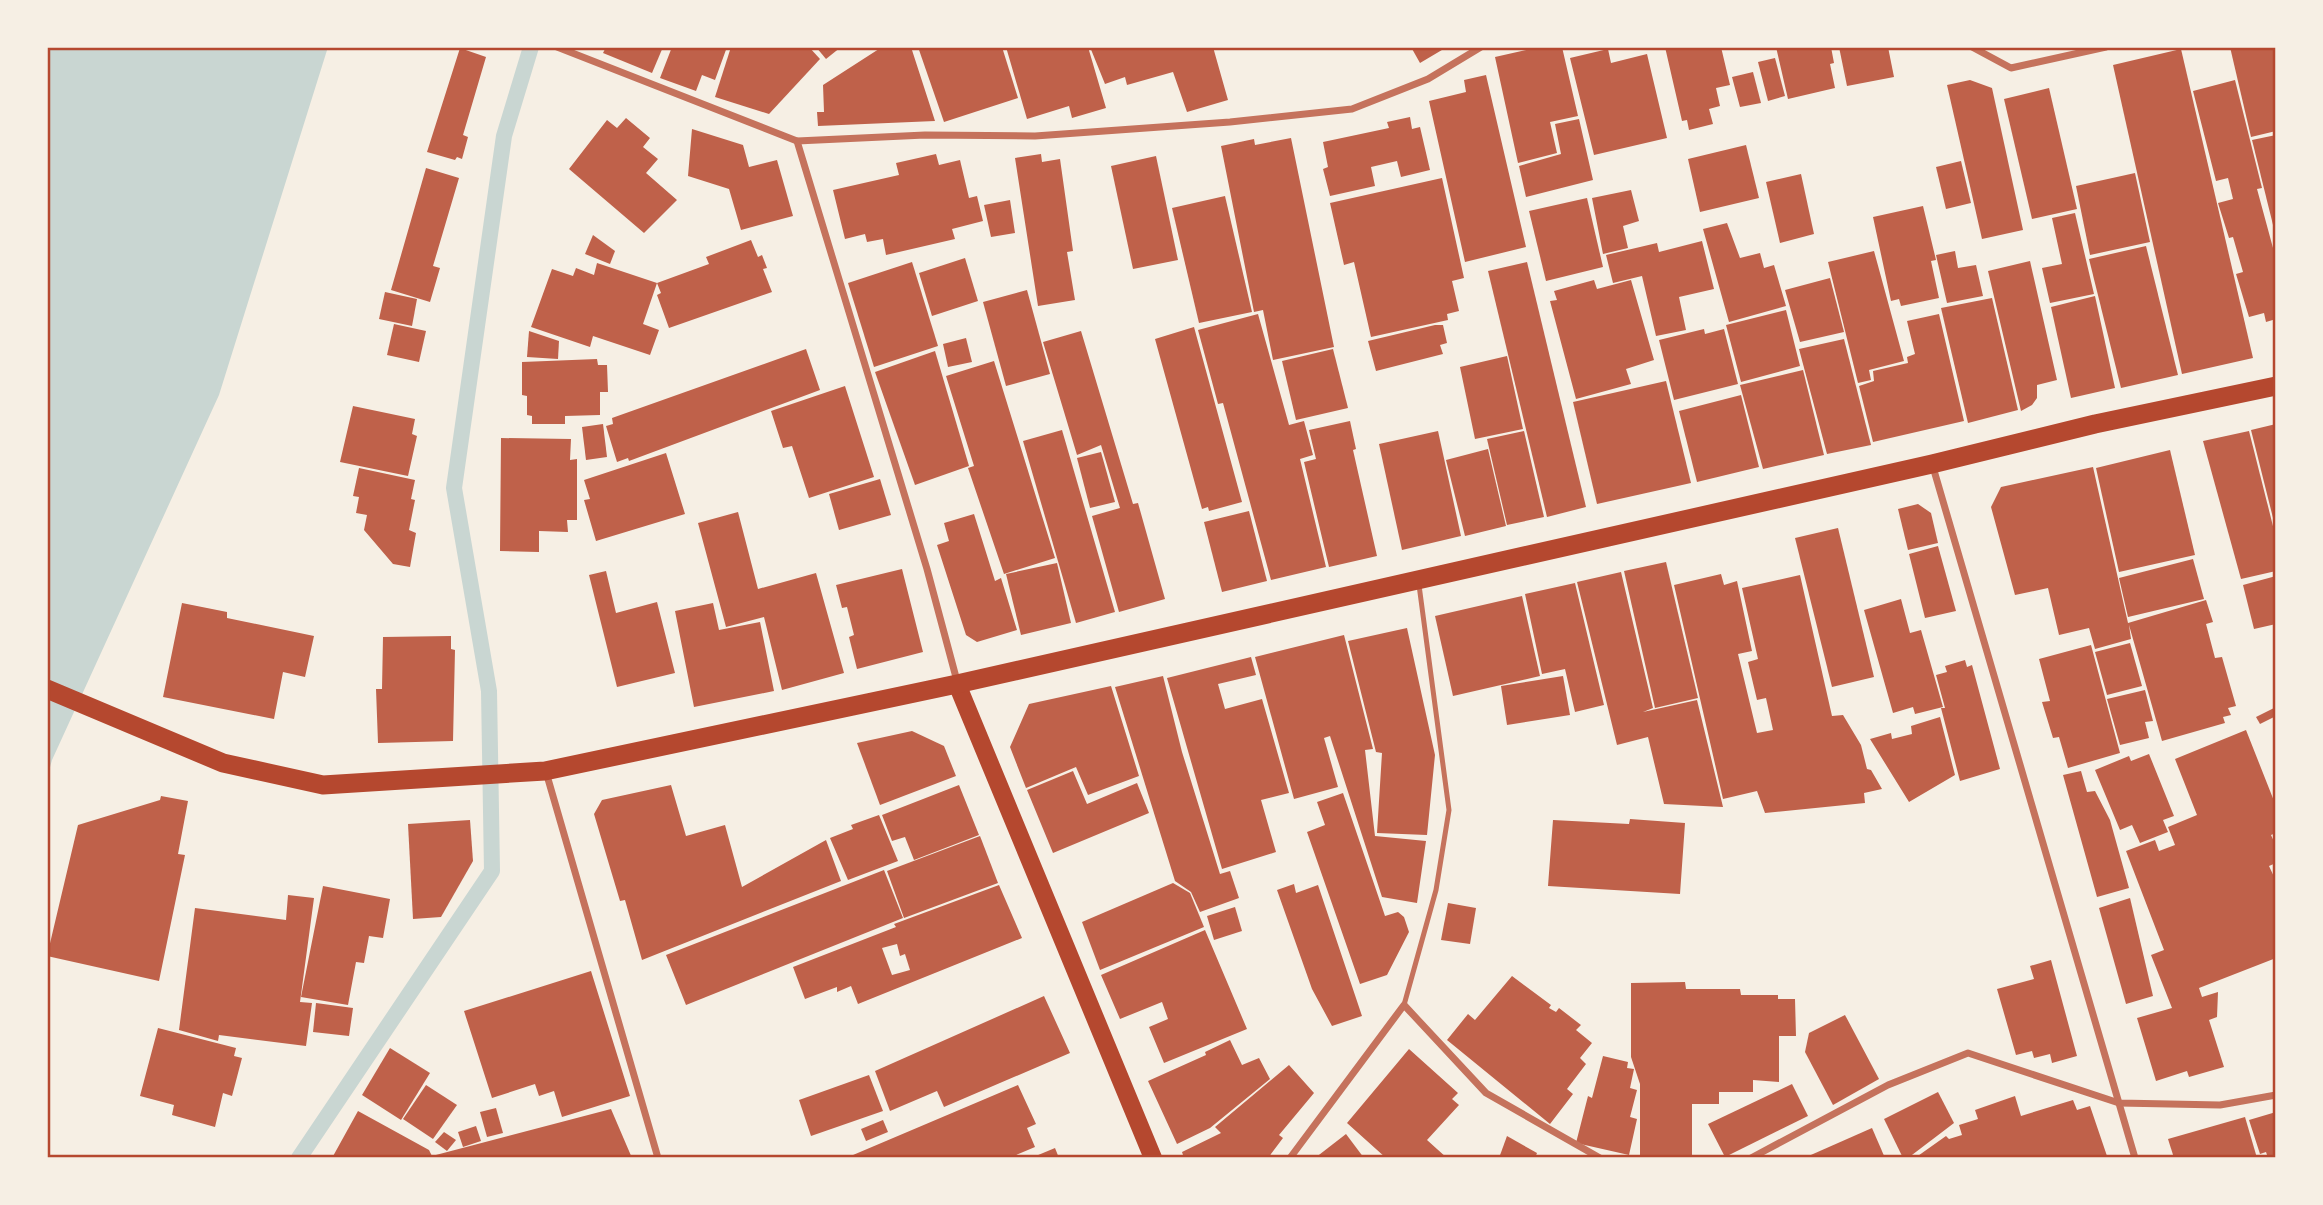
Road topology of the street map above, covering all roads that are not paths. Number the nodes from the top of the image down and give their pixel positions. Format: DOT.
graph roads {
  1 [pos="556,47"];
  2 [pos="1481,47"];
  3 [pos="1972,47"];
  4 [pos="2106,47"];
  5 [pos="797,141"];
  6 [pos="2276,386"];
  7 [pos="1932,464"];
  8 [pos="1418,580"];
  9 [pos="957,684"];
  10 [pos="47,688"];
  11 [pos="545,771"];
  12 [pos="1404,1005"];
  13 [pos="2276,1095"];
  14 [pos="2119,1103"];
  15 [pos="658,1158"];
  16 [pos="1153,1158"];
  17 [pos="1290,1158"];
  18 [pos="1600,1158"];
  19 [pos="1751,1158"];
  20 [pos="2135,1158"];
  1 -- 5 [label="street"];
  2 -- 5 [label="street"];
  3 -- 4 [label="street"];
  5 -- 9 [label="street"];
  6 -- 7 [label="highway"];
  7 -- 8 [label="highway"];
  7 -- 14 [label="street"];
  8 -- 9 [label="highway"];
  8 -- 12 [label="lane"];
  9 -- 11 [label="highway"];
  9 -- 16 [label="main road"];
  10 -- 11 [label="highway"];
  11 -- 15 [label="street"];
  12 -- 17 [label="street"];
  12 -- 18 [label="street"];
  13 -- 14 [label="street"];
  14 -- 19 [label="street"];
  14 -- 20 [label="street"];
}
